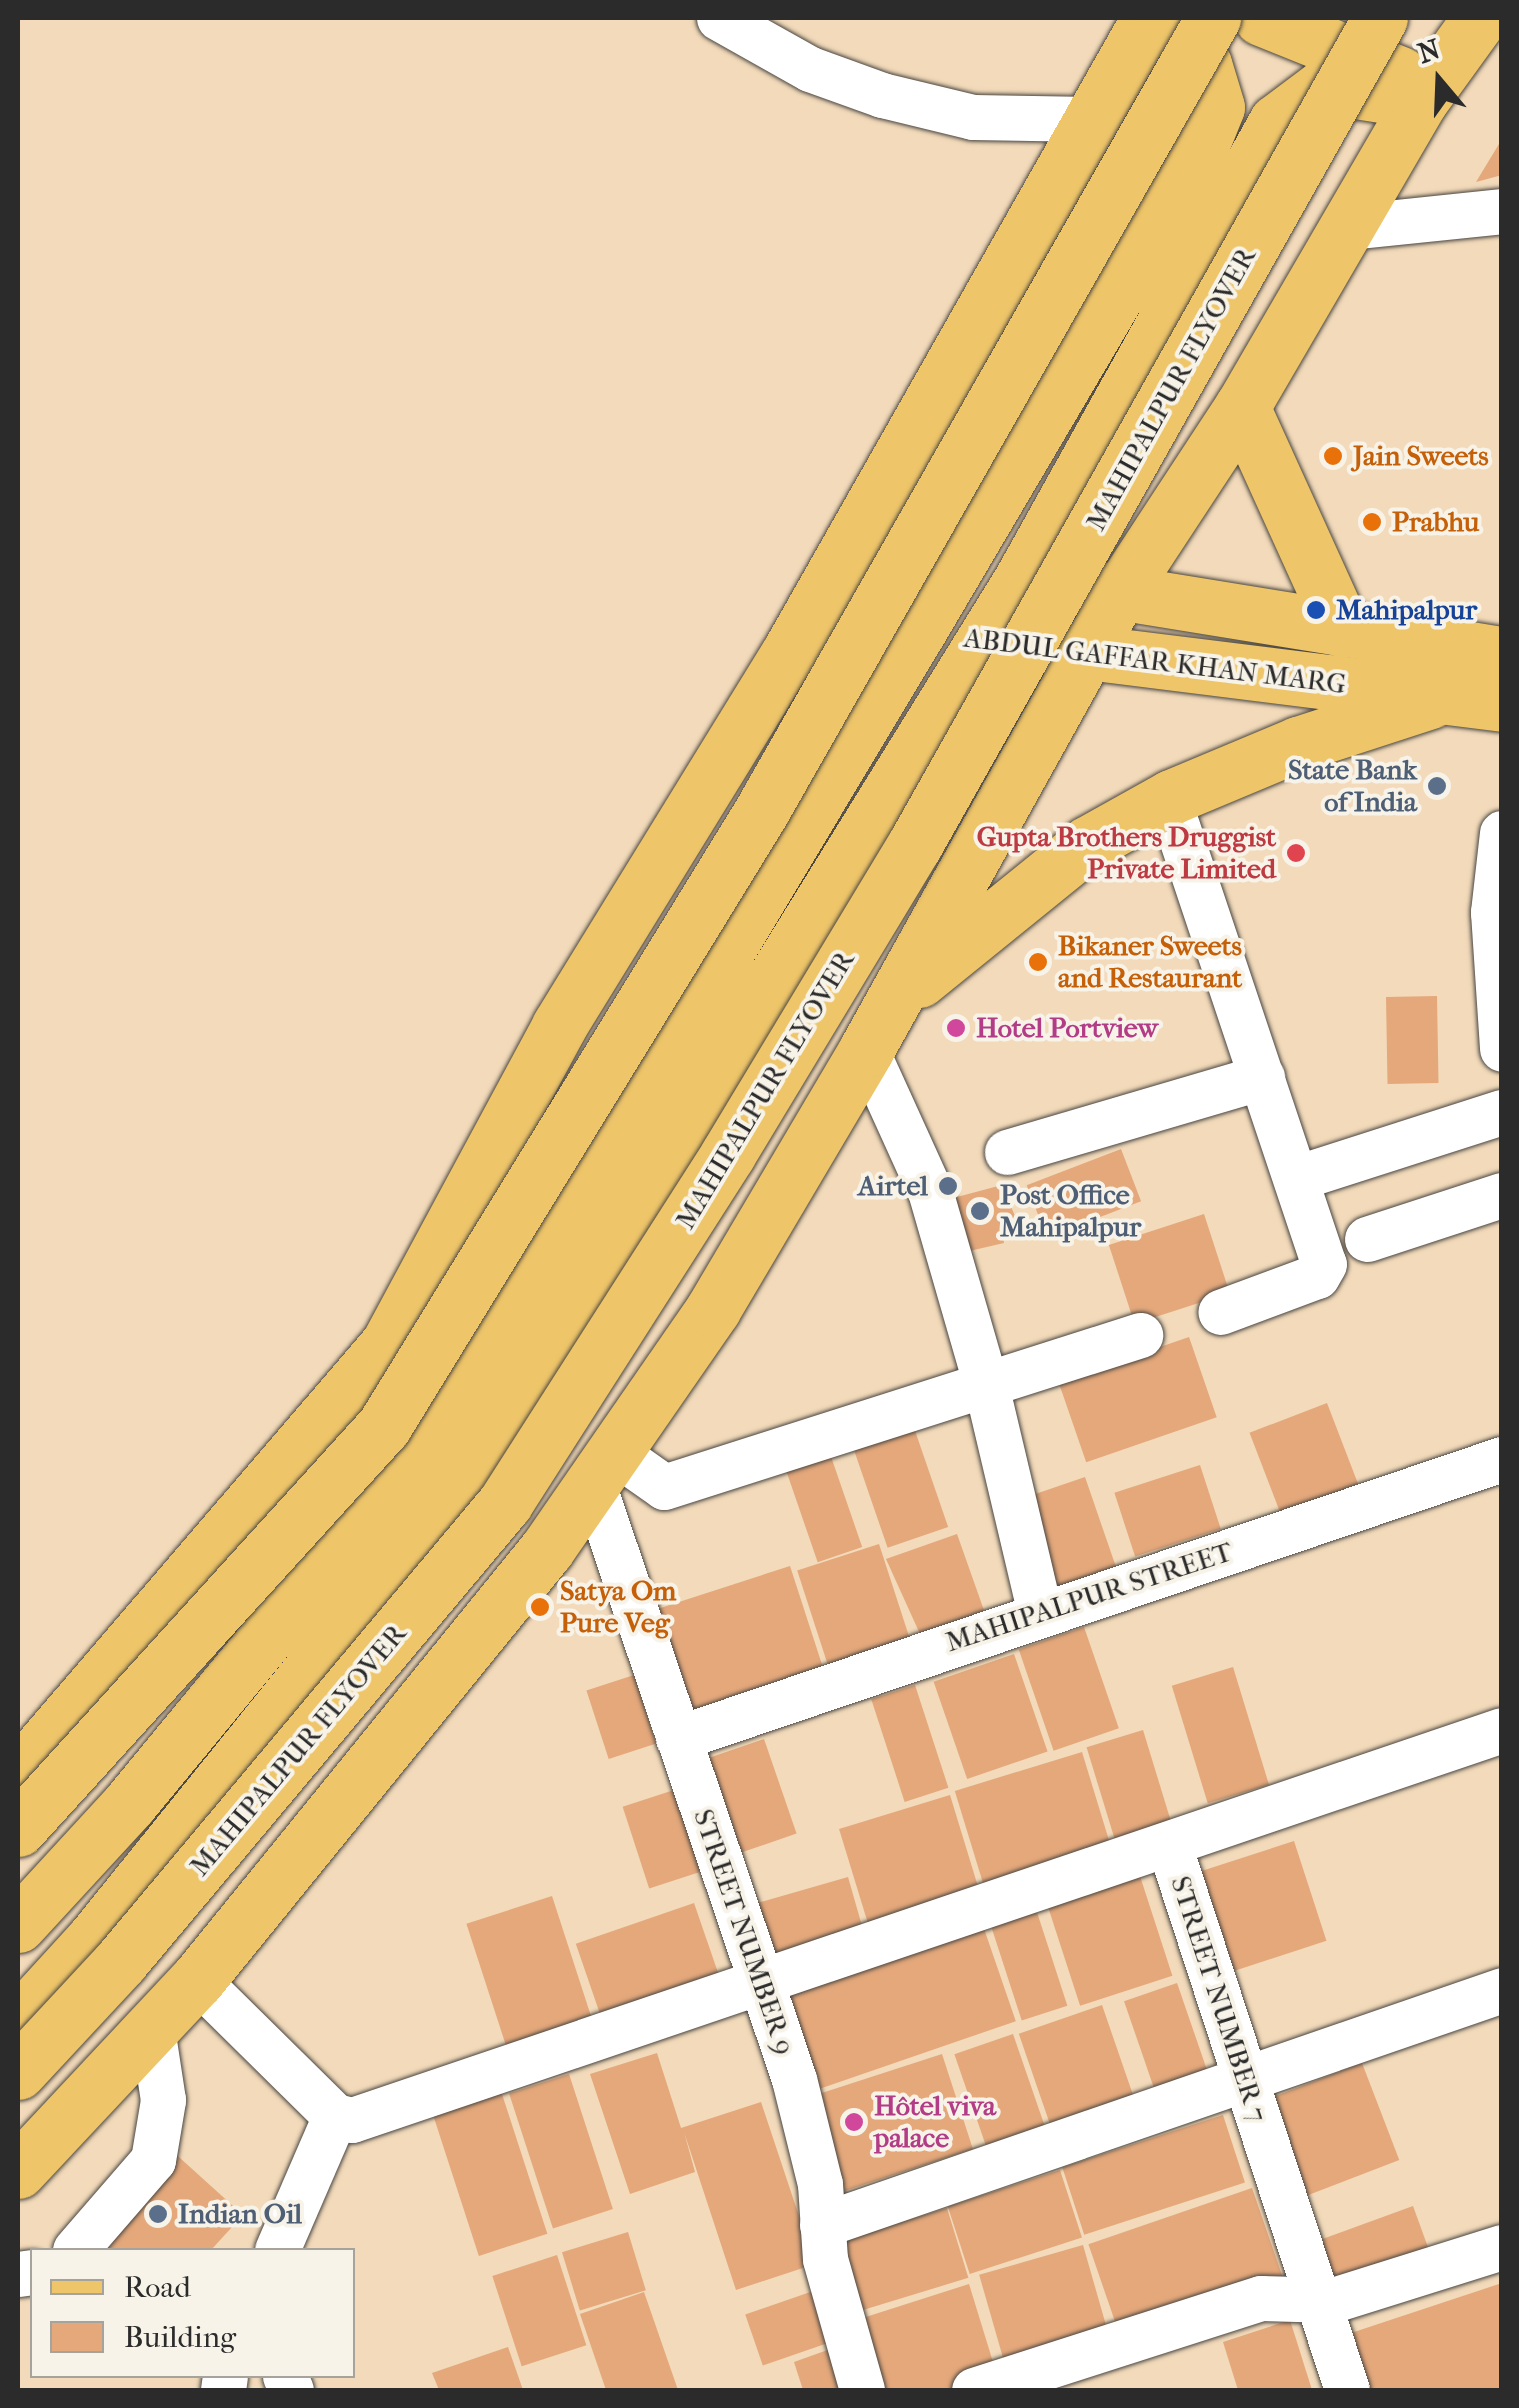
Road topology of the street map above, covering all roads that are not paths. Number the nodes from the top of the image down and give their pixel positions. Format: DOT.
graph roads {
  1 [pos="719,18"];
  2 [pos="1149,18"];
  3 [pos="1161,18"];
  4 [pos="1213,18"];
  5 [pos="1261,18"];
  6 [pos="1380,18"];
  7 [pos="1480,18"];
  8 [pos="1425,93"];
  9 [pos="1092,119"];
  10 [pos="1502,211"];
  11 [pos="1348,226"];
  12 [pos="1242,407"];
  13 [pos="840,561"];
  14 [pos="953,573"];
  15 [pos="1020,580"];
  16 [pos="1120,591"];
  17 [pos="810,616"];
  18 [pos="1343,630"];
  19 [pos="918,632"];
  20 [pos="982,641"];
  21 [pos="1090,651"];
  22 [pos="1502,654"];
  23 [pos="1447,696"];
  24 [pos="1502,704"];
  25 [pos="1168,799"];
  26 [pos="1502,834"];
  27 [pos="870,1044"];
  28 [pos="1502,1048"];
  29 [pos="1262,1078"];
  30 [pos="1502,1112"];
  31 [pos="1007,1152"];
  32 [pos="1296,1178"];
  33 [pos="1502,1195"];
  34 [pos="1366,1238"];
  35 [pos="1220,1312"];
  36 [pos="1140,1335"];
  37 [pos="986,1385"];
  38 [pos="1502,1459"];
  39 [pos="602,1466"];
  40 [pos="1040,1613"];
  41 [pos="1502,1730"];
  42 [pos="678,1738"];
  43 [pos="18,1775"];
  44 [pos="18,1830"];
  45 [pos="1169,1845"];
  46 [pos="18,1925"];
  47 [pos="197,1980"];
  48 [pos="762,1982"];
  49 [pos="1502,1990"];
  50 [pos="18,2022"];
  51 [pos="152,2028"];
  52 [pos="18,2072"];
  53 [pos="1244,2078"];
  54 [pos="334,2116"];
  55 [pos="18,2171"];
  56 [pos="822,2225"];
  57 [pos="1502,2246"];
  58 [pos="77,2248"];
  59 [pos="277,2248"];
  60 [pos="1319,2302"];
  61 [pos="862,2390"];
  62 [pos="974,2390"];
  63 [pos="1347,2390"];
  1 -- 9 [label="street"];
  2 -- 9 [label="main road"];
  3 -- 14 [label="main road"];
  4 -- 44 [label="main road, bridge"];
  5 -- 8 [label="main road"];
  6 -- 52 [label="main road, MAHIPALPUR FLYOVER, bridge"];
  7 -- 8 [label="main road"];
  8 -- 11 [label="main road"];
  8 -- 15 [label="main road"];
  9 -- 13 [label="main road"];
  10 -- 11 [label="street"];
  11 -- 12 [label="main road"];
  12 -- 16 [label="main road"];
  12 -- 18 [label="main road"];
  13 -- 14 [label="main road, ABDUL GAFFAR KHAN MARG"];
  13 -- 17 [label="main road"];
  14 -- 15 [label="main road, ABDUL GAFFAR KHAN MARG"];
  14 -- 19 [label="main road"];
  15 -- 16 [label="main road, ABDUL GAFFAR KHAN MARG"];
  15 -- 20 [label="main road"];
  16 -- 18 [label="main road, ABDUL GAFFAR KHAN MARG"];
  16 -- 21 [label="main road"];
  17 -- 19 [label="main road, ABDUL GAFFAR KHAN MARG"];
  17 -- 43 [label="main road"];
  18 -- 22 [label="main road, ABDUL GAFFAR KHAN MARG"];
  19 -- 20 [label="main road, ABDUL GAFFAR KHAN MARG"];
  19 -- 46 [label="main road"];
  20 -- 21 [label="main road, ABDUL GAFFAR KHAN MARG"];
  20 -- 50 [label="main road"];
  21 -- 23 [label="main road, ABDUL GAFFAR KHAN MARG"];
  21 -- 27 [label="main road"];
  23 -- 24 [label="main road, ABDUL GAFFAR KHAN MARG"];
  23 -- 25 [label="main road"];
  25 -- 27 [label="main road"];
  25 -- 29 [label="street"];
  26 -- 28 [label="street"];
  27 -- 37 [label="street"];
  27 -- 39 [label="main road"];
  29 -- 31 [label="street"];
  29 -- 32 [label="street"];
  30 -- 32 [label="street"];
  32 -- 35 [label="street"];
  33 -- 34 [label="street"];
  36 -- 37 [label="street"];
  37 -- 39 [label="street"];
  37 -- 40 [label="street"];
  38 -- 40 [label="street, MAHIPALPUR STREET"];
  39 -- 42 [label="street, STREET NUMBER 9"];
  39 -- 47 [label="main road"];
  40 -- 42 [label="street, MAHIPALPUR STREET"];
  41 -- 45 [label="street"];
  42 -- 48 [label="street, STREET NUMBER 9"];
  45 -- 48 [label="street, STREET NUMBER 7"];
  45 -- 53 [label="street, STREET NUMBER 7"];
  47 -- 51 [label="main road"];
  47 -- 54 [label="street"];
  48 -- 54 [label="street, STREET NUMBER 7"];
  48 -- 56 [label="street, STREET NUMBER 9"];
  49 -- 53 [label="street"];
  51 -- 55 [label="main road"];
  51 -- 58 [label="street"];
  53 -- 56 [label="street"];
  53 -- 60 [label="street, STREET NUMBER 7"];
  54 -- 59 [label="street"];
  56 -- 61 [label="street, STREET NUMBER 9"];
  57 -- 60 [label="street"];
  60 -- 62 [label="street"];
  60 -- 63 [label="street, STREET NUMBER 7"];
}
